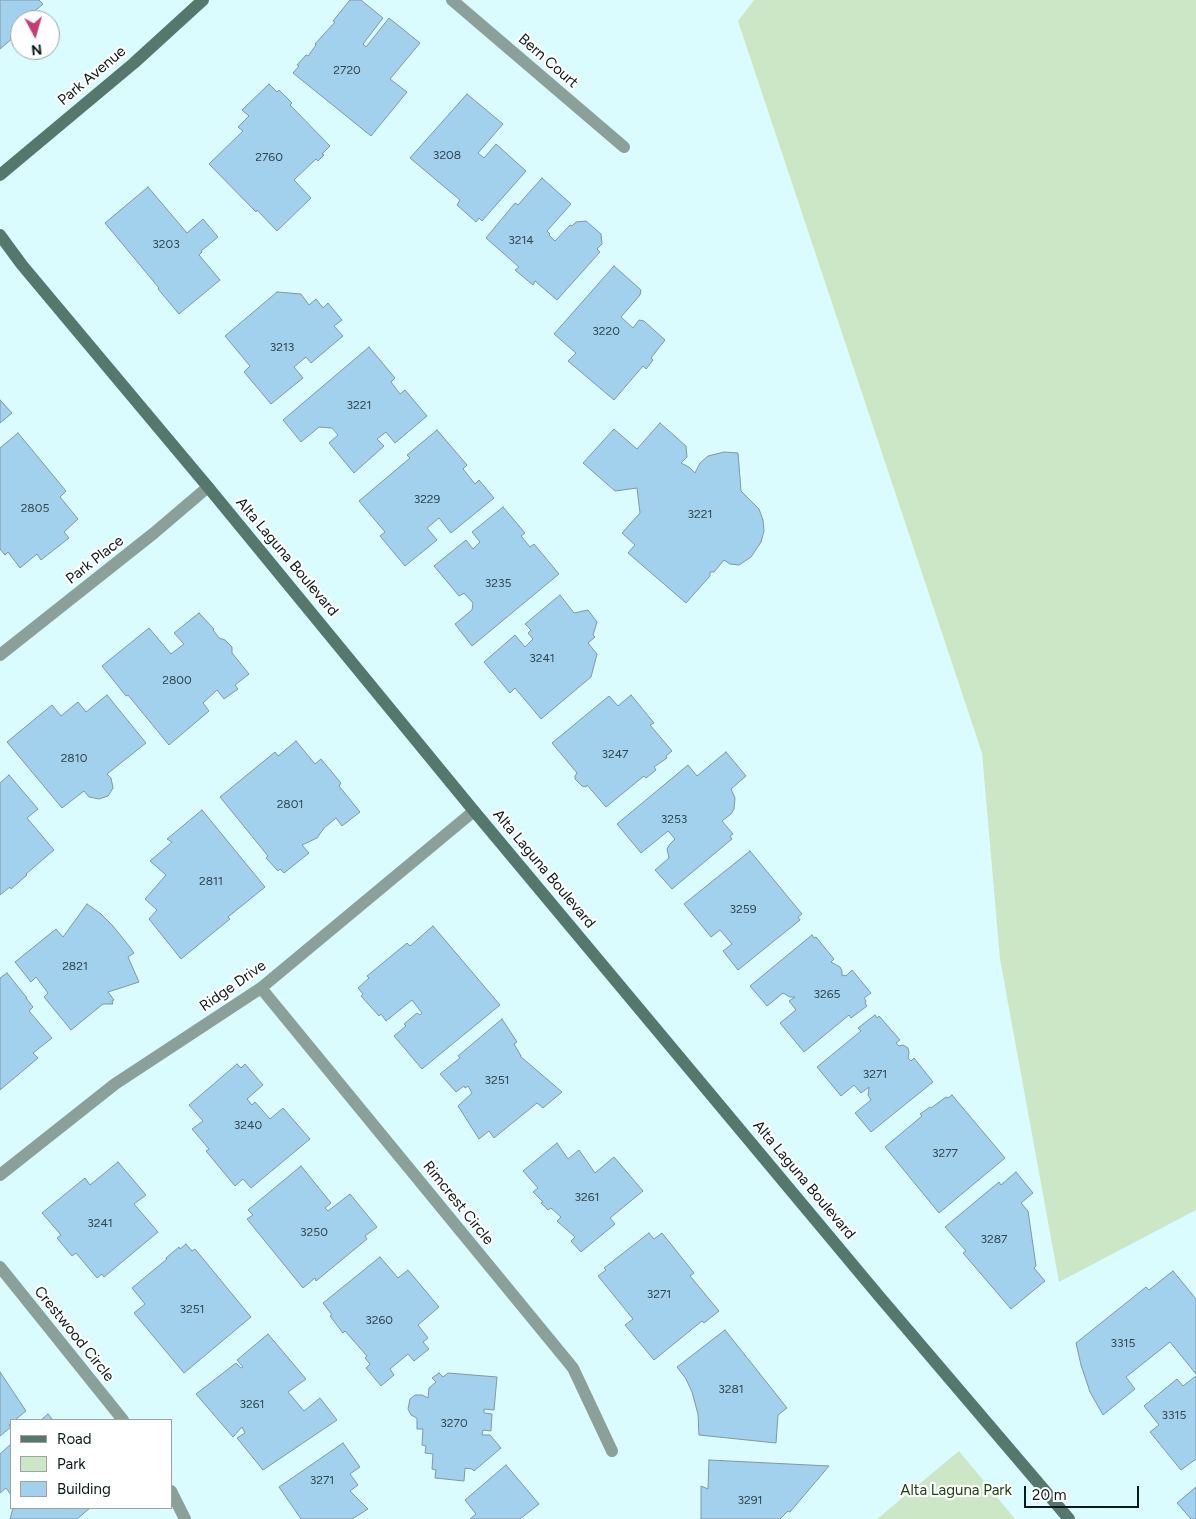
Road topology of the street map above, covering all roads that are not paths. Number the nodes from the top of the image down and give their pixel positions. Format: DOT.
graph roads {
  1 [pos="203,0"];
  2 [pos="452,0"];
  3 [pos="624,147"];
  4 [pos="0,175"];
  5 [pos="0,235"];
  6 [pos="208,487"];
  7 [pos="0,655"];
  8 [pos="474,811"];
  9 [pos="261,988"];
  10 [pos="0,1174"];
  11 [pos="0,1267"];
  12 [pos="122,1419"];
  13 [pos="612,1451"];
  14 [pos="172,1492"];
  15 [pos="185,1519"];
  16 [pos="1070,1519"];
  1 -- 4 [label="street, Park Avenue"];
  2 -- 3 [label="street, Bern Court"];
  5 -- 6 [label="street, Alta Laguna Boulevard"];
  6 -- 7 [label="street, Park Place"];
  6 -- 8 [label="street, Alta Laguna Boulevard"];
  8 -- 9 [label="street, Ridge Drive"];
  8 -- 16 [label="street, Alta Laguna Boulevard"];
  9 -- 10 [label="street, Ridge Drive"];
  9 -- 13 [label="street, Rimcrest Circle"];
  11 -- 12 [label="street, Crestwood Circle"];
  14 -- 15 [label="street"];
}
